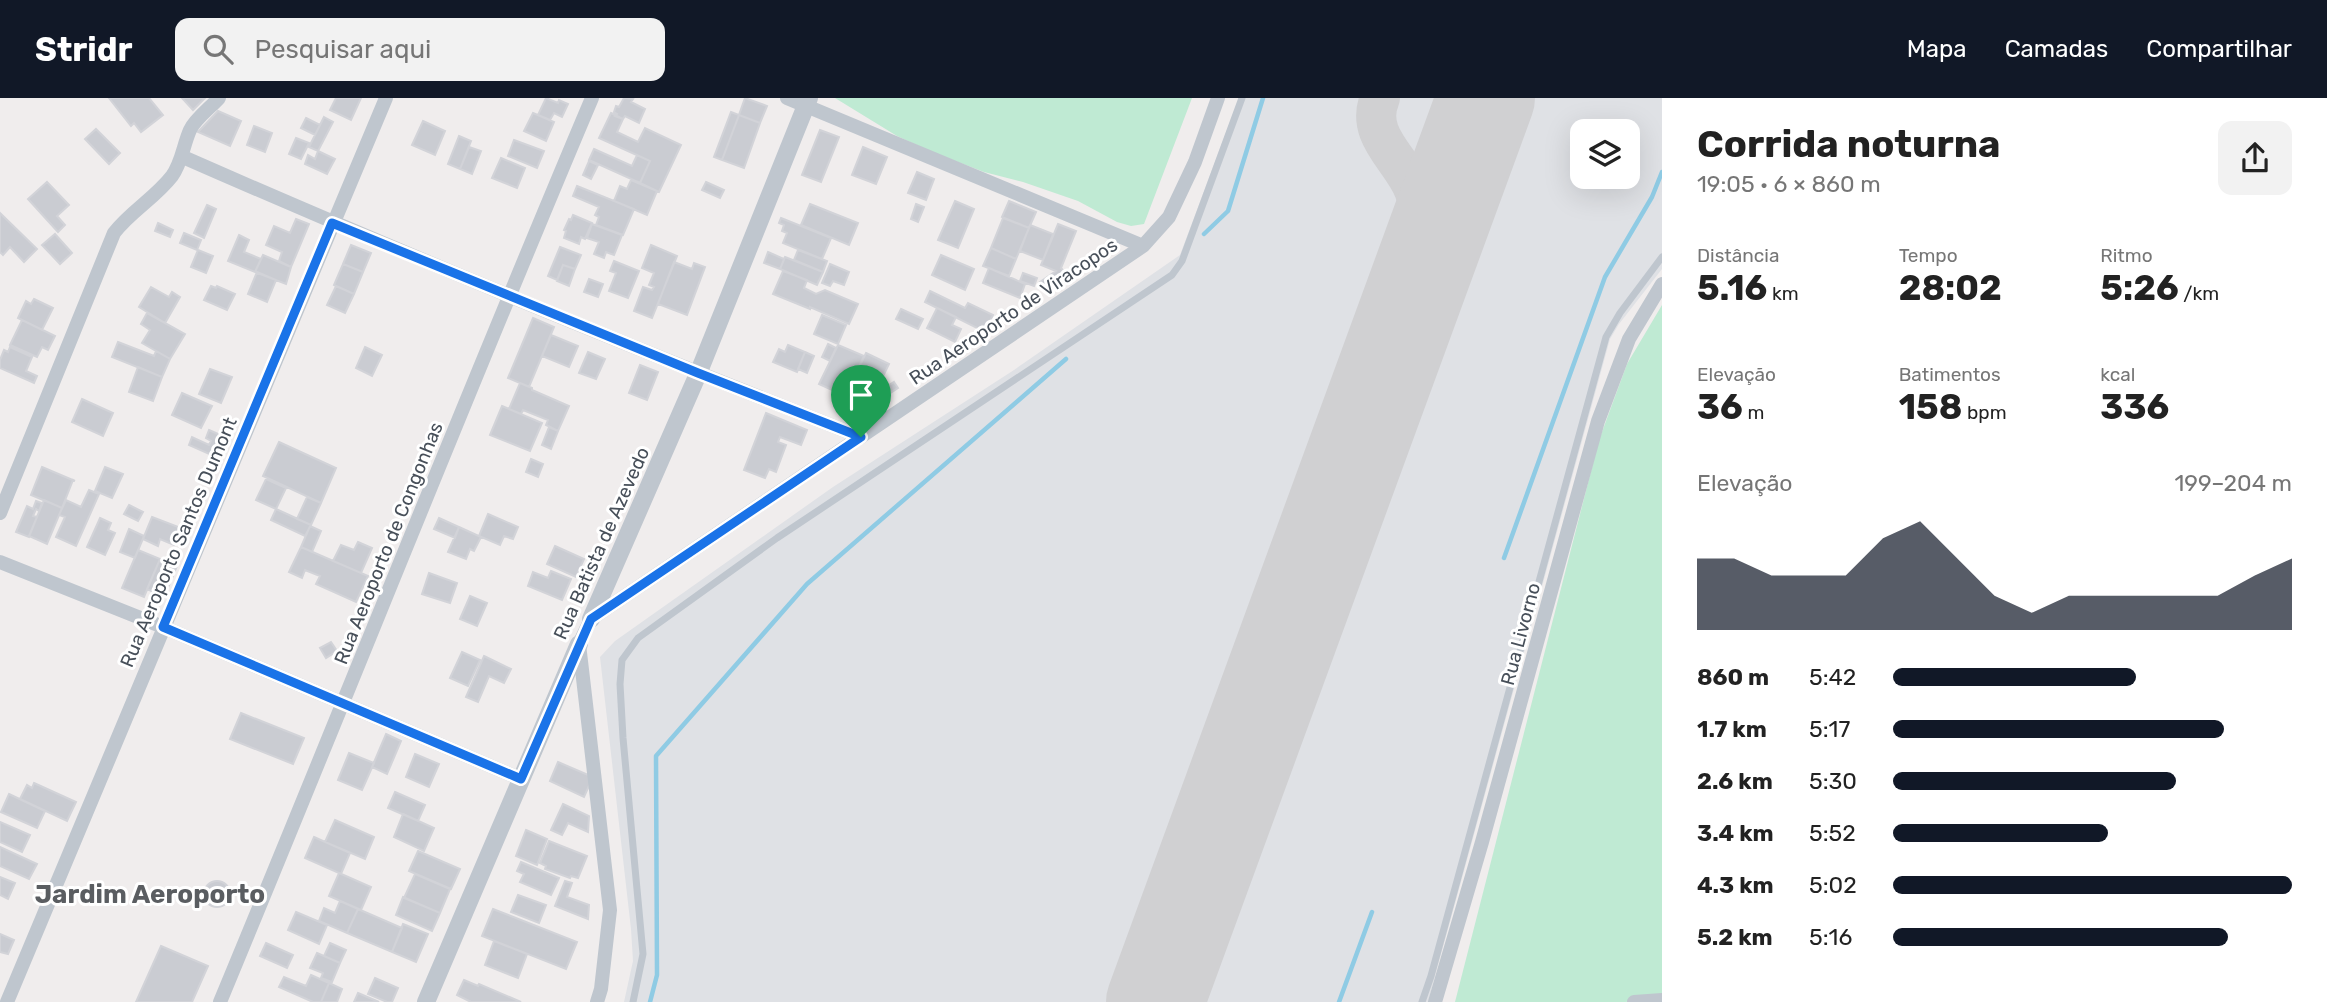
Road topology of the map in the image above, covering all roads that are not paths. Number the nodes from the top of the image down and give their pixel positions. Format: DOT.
graph roads {
  1 [pos="219,98"];
  2 [pos="386,98"];
  3 [pos="592,98"];
  4 [pos="787,98"];
  5 [pos="1218,98"];
  6 [pos="1242,98"];
  7 [pos="808,102"];
  8 [pos="183,157"];
  9 [pos="332,223"];
  10 [pos="1143,246"];
  11 [pos="1662,257"];
  12 [pos="1662,284"];
  13 [pos="508,295"];
  14 [pos="698,373"];
  15 [pos="861,437"];
  16 [pos="0,513"];
  17 [pos="0,562"];
  18 [pos="591,619"];
  19 [pos="163,627"];
  20 [pos="579,644"];
  21 [pos="344,704"];
  22 [pos="521,779"];
  23 [pos="1662,1000"];
  24 [pos="7,1002"];
  25 [pos="220,1002"];
  26 [pos="426,1002"];
  27 [pos="597,1002"];
  28 [pos="633,1002"];
  29 [pos="1422,1002"];
  30 [pos="1434,1002"];
  31 [pos="1634,1002"];
  1 -- 8 [label="street"];
  2 -- 9 [label="street, Rua Aeroporto Santos Dumont"];
  3 -- 13 [label="street, Rua Aeroporto de Congonhas"];
  4 -- 7 [label="street"];
  5 -- 10 [label="street, Rua Aeroporto de Viracopos"];
  6 -- 28 [label="lane"];
  7 -- 10 [label="street"];
  7 -- 14 [label="street, Rua Batista de Azevedo"];
  8 -- 9 [label="street"];
  8 -- 16 [label="street"];
  9 -- 13 [label="street"];
  9 -- 19 [label="street, Rua Aeroporto Santos Dumont"];
  10 -- 15 [label="street, Rua Aeroporto de Viracopos"];
  11 -- 29 [label="lane"];
  12 -- 30 [label="street, Rua Livorno"];
  13 -- 14 [label="street"];
  13 -- 21 [label="street, Rua Aeroporto de Congonhas"];
  14 -- 15 [label="street"];
  14 -- 18 [label="street, Rua Batista de Azevedo"];
  15 -- 18 [label="street, Rua Aeroporto de Viracopos"];
  17 -- 19 [label="street"];
  18 -- 20 [label="street, Rua Batista de Azevedo"];
  19 -- 21 [label="street"];
  19 -- 24 [label="street, Rua Aeroporto Santos Dumont"];
  20 -- 22 [label="street, Rua Batista de Azevedo"];
  20 -- 27 [label="street"];
  21 -- 22 [label="street"];
  21 -- 25 [label="street, Rua Aeroporto de Congonhas"];
  22 -- 26 [label="street, Rua Batista de Azevedo"];
  23 -- 31 [label="street"];
}
